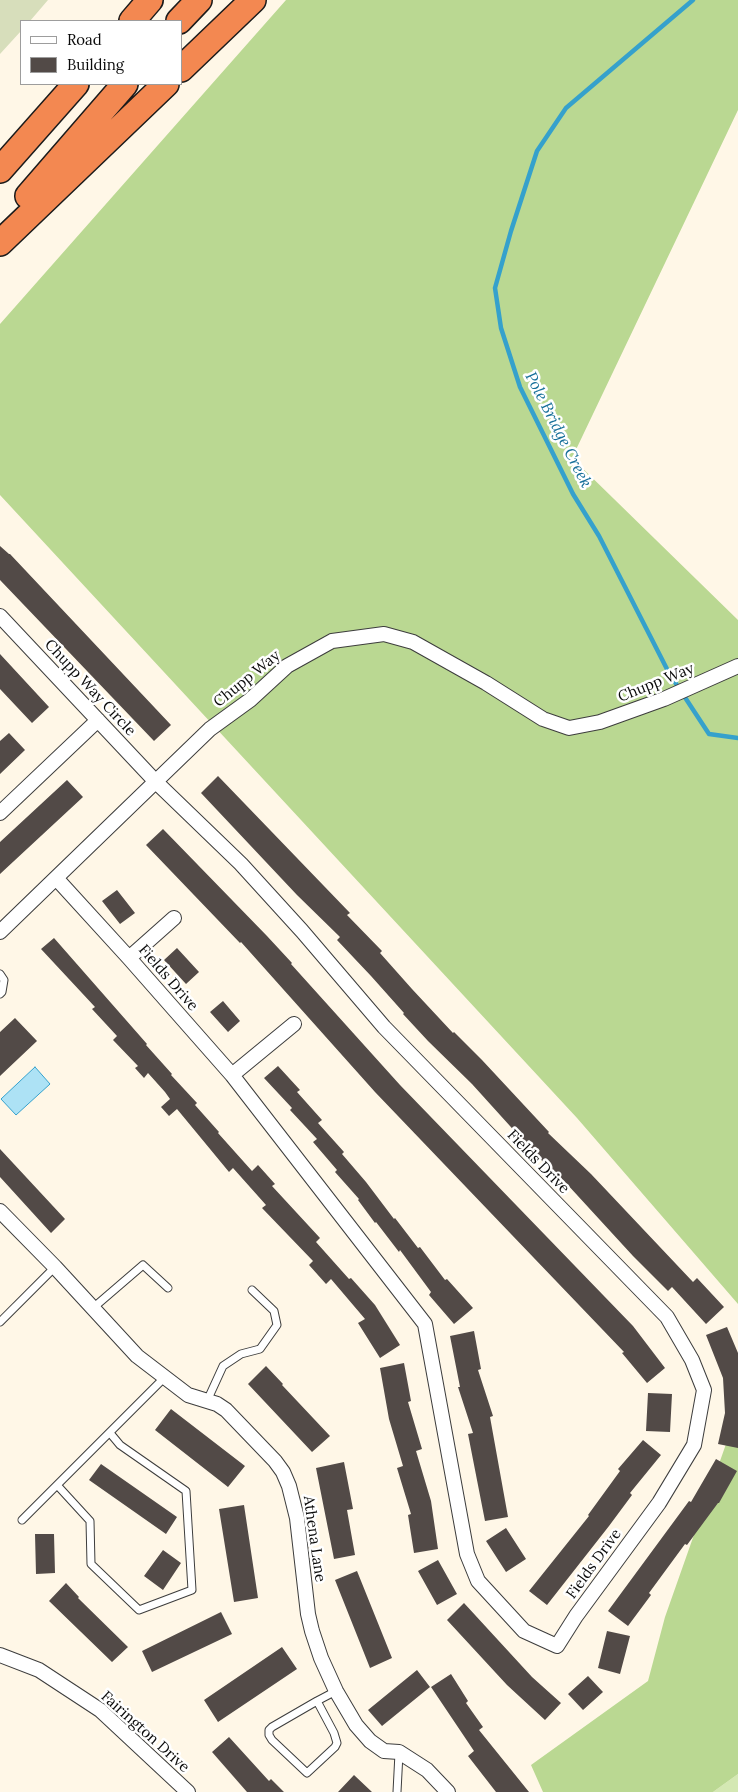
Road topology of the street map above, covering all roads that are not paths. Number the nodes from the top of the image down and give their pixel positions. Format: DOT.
graph roads {
  1 [pos="139,0"];
  2 [pos="150,0"];
  3 [pos="198,0"];
  4 [pos="253,0"];
  5 [pos="123,20"];
  6 [pos="133,20"];
  7 [pos="181,20"];
  8 [pos="182,68"];
  9 [pos="70,85"];
  10 [pos="75,85"];
  11 [pos="124,85"];
  12 [pos="165,85"];
  13 [pos="0,170"];
  14 [pos="0,229"];
  15 [pos="0,243"];
  16 [pos="0,616"];
  17 [pos="738,666"];
  18 [pos="98,720"];
  19 [pos="156,782"];
  20 [pos="0,813"];
  21 [pos="56,878"];
  22 [pos="174,918"];
  23 [pos="0,932"];
  24 [pos="130,958"];
  25 [pos="0,974"];
  26 [pos="0,994"];
  27 [pos="294,1024"];
  28 [pos="232,1075"];
  29 [pos="0,1210"];
  30 [pos="55,1267"];
  31 [pos="168,1288"];
  32 [pos="252,1290"];
  33 [pos="94,1308"];
  34 [pos="0,1322"];
  35 [pos="165,1377"];
  36 [pos="207,1401"];
  37 [pos="110,1433"];
  38 [pos="57,1485"];
  39 [pos="22,1520"];
  40 [pos="0,1655"];
  41 [pos="336,1691"];
  42 [pos="317,1701"];
  43 [pos="399,1752"];
  44 [pos="188,1792"];
  45 [pos="397,1792"];
  46 [pos="448,1792"];
  1 -- 5 [label="highway"];
  2 -- 6 [label="highway"];
  3 -- 7 [label="highway"];
  4 -- 8 [label="highway"];
  9 -- 13 [label="highway"];
  10 -- 13 [label="highway"];
  11 -- 14 [label="highway"];
  12 -- 15 [label="highway"];
  16 -- 18 [label="street, Chupp Way Circle"];
  17 -- 19 [label="street, Chupp Way"];
  18 -- 19 [label="street, Chupp Way Circle"];
  18 -- 20 [label="street"];
  19 -- 21 [label="street, Chupp Way"];
  19 -- 28 [label="street, Fields Drive"];
  21 -- 23 [label="street, Chupp Way"];
  21 -- 24 [label="street, Fields Drive"];
  22 -- 24 [label="street"];
  24 -- 28 [label="street, Fields Drive"];
  25 -- 26 [label="lane"];
  27 -- 28 [label="street"];
  29 -- 30 [label="street, Athena Lane"];
  30 -- 33 [label="street, Athena Lane"];
  30 -- 34 [label="lane"];
  31 -- 33 [label="lane"];
  32 -- 36 [label="lane"];
  33 -- 35 [label="street, Athena Lane"];
  35 -- 36 [label="street, Athena Lane"];
  35 -- 37 [label="lane"];
  36 -- 41 [label="street, Athena Lane"];
  37 -- 38 [label="lane"];
  37 -- 38 [label="lane"];
  38 -- 39 [label="lane"];
  40 -- 44 [label="street, Fairington Drive"];
  41 -- 42 [label="lane"];
  41 -- 43 [label="street, Athena Lane"];
  42 -- 42 [label="lane"];
  43 -- 45 [label="lane"];
  43 -- 46 [label="street, Athena Lane"];
}
